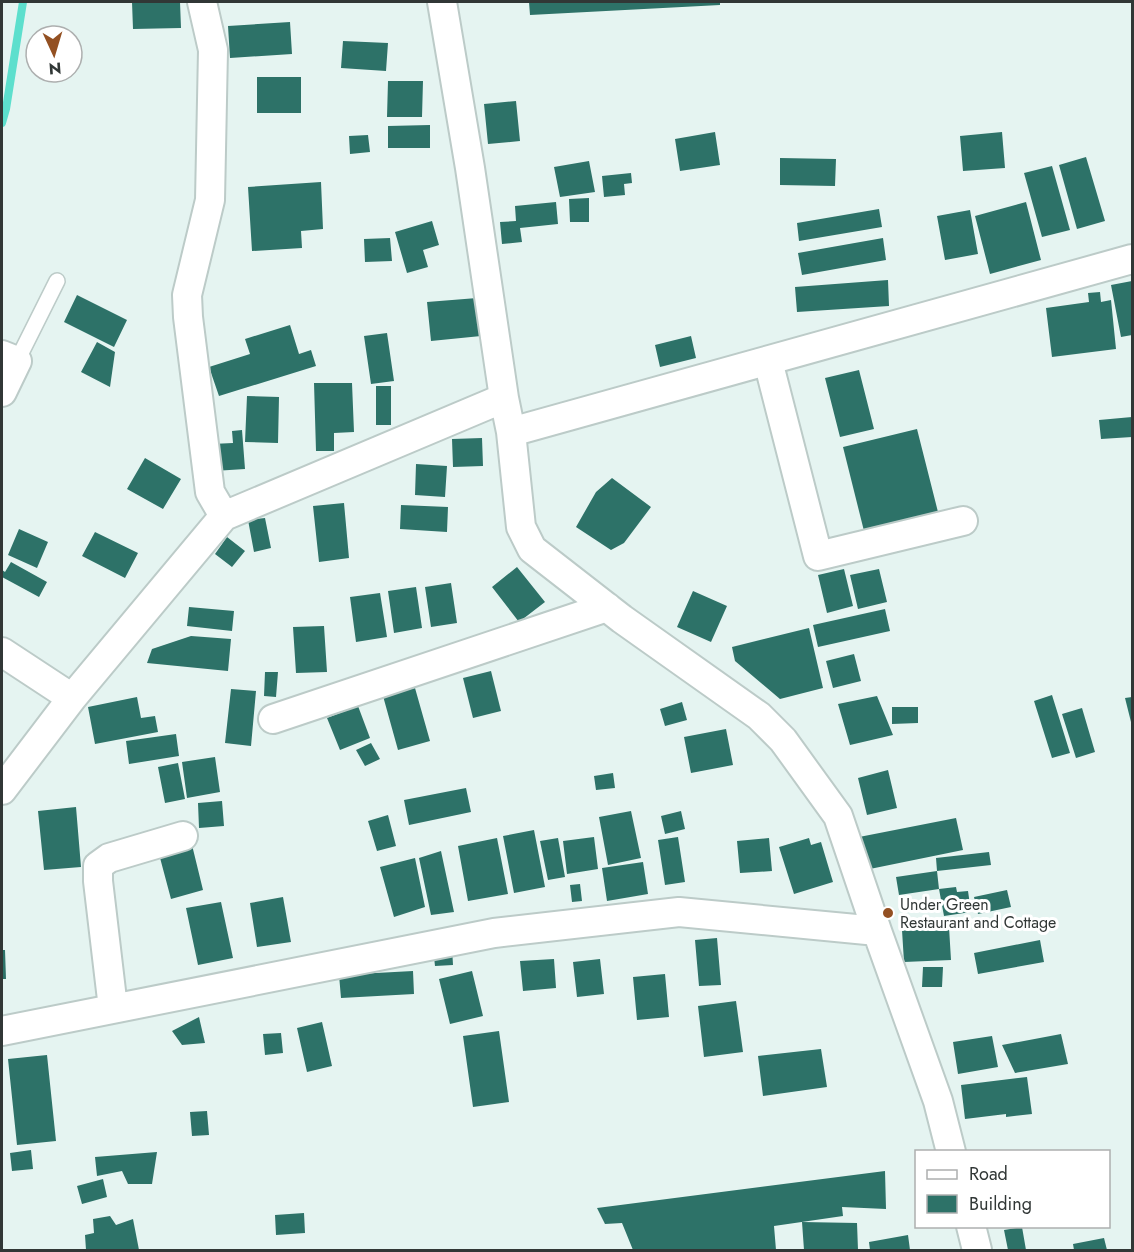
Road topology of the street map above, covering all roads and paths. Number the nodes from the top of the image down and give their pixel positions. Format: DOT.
graph roads {
  1 [pos="202,2"];
  2 [pos="442,2"];
  3 [pos="1132,260"];
  4 [pos="57,281"];
  5 [pos="9,358"];
  6 [pos="768,361"];
  7 [pos="2,392"];
  8 [pos="504,398"];
  9 [pos="511,432"];
  10 [pos="224,516"];
  11 [pos="963,521"];
  12 [pos="607,607"];
  13 [pos="2,652"];
  14 [pos="72,698"];
  15 [pos="273,719"];
  16 [pos="2,790"];
  17 [pos="183,837"];
  18 [pos="877,931"];
  19 [pos="113,1008"];
  20 [pos="2,1030"];
  21 [pos="950,1150"];
  22 [pos="971,1228"];
  23 [pos="977,1251"];
  1 -- 10 [label="street"];
  2 -- 8 [label="street"];
  3 -- 6 [label="street"];
  4 -- 5 [label="lane"];
  5 -- 7 [label="street"];
  6 -- 9 [label="street"];
  6 -- 11 [label="street"];
  8 -- 9 [label="street"];
  8 -- 10 [label="street"];
  9 -- 12 [label="street"];
  10 -- 14 [label="street"];
  12 -- 15 [label="street"];
  12 -- 18 [label="street"];
  13 -- 14 [label="street"];
  14 -- 16 [label="street"];
  17 -- 19 [label="street"];
  18 -- 19 [label="street"];
  18 -- 21 [label="street"];
  19 -- 20 [label="street"];
  22 -- 23 [label="street"];
}
